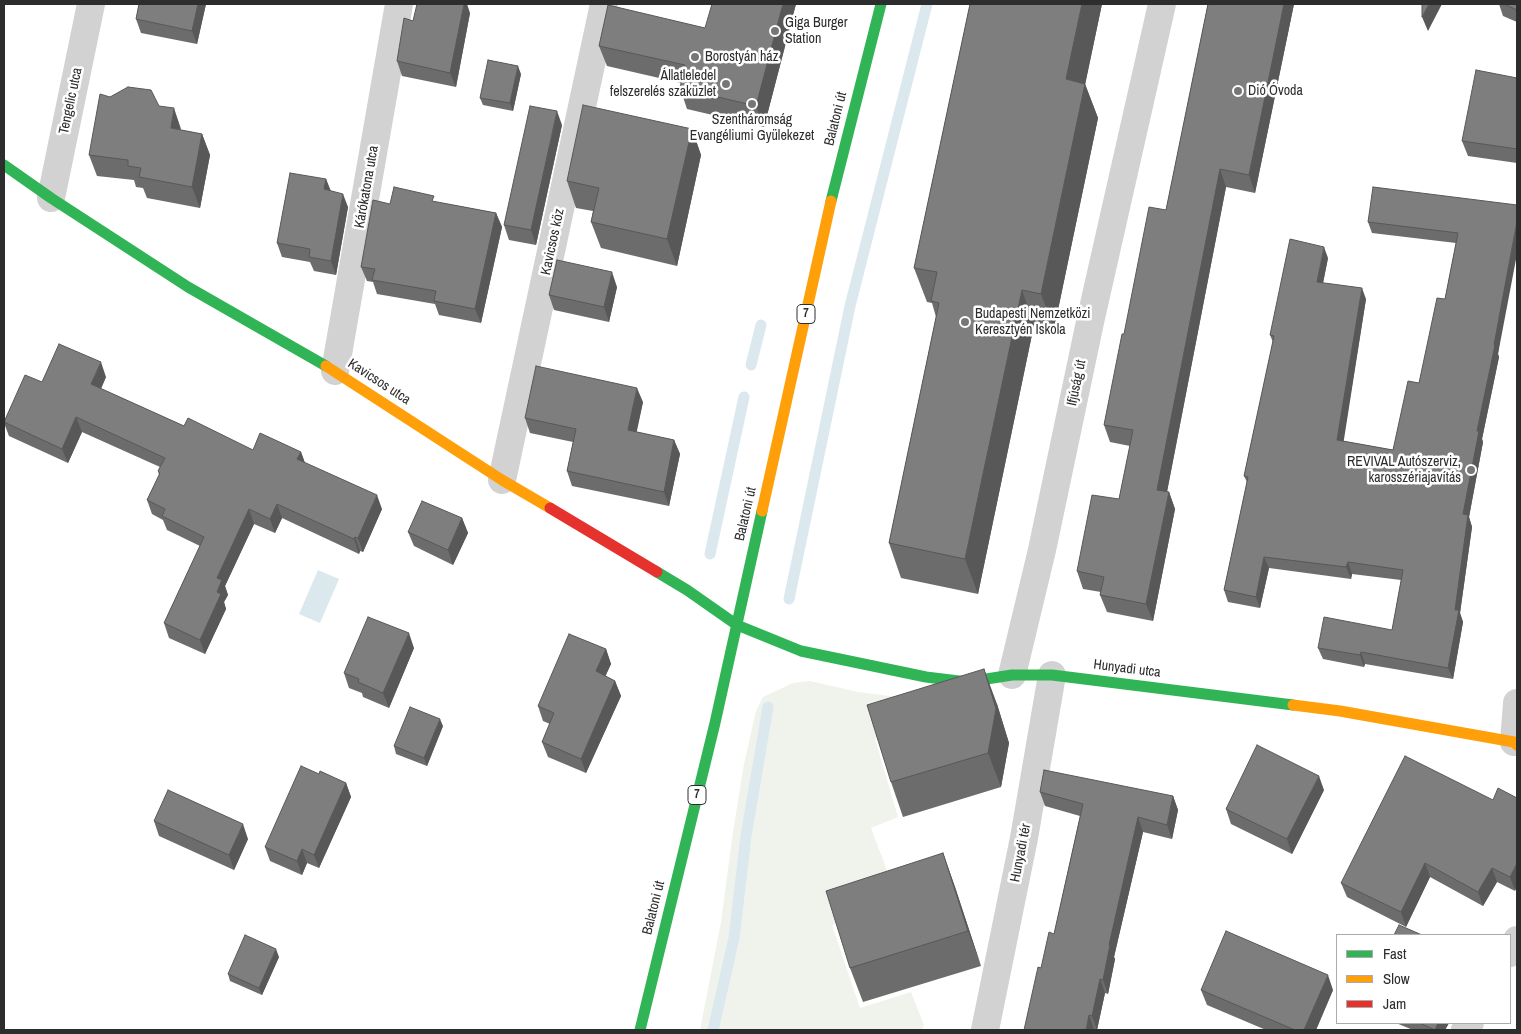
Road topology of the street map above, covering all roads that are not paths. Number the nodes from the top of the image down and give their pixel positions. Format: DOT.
graph roads {
  1 [pos="91,4"];
  2 [pos="399,4"];
  3 [pos="604,4"];
  4 [pos="881,4"];
  5 [pos="1162,4"];
  6 [pos="4,165"];
  7 [pos="51,198"];
  8 [pos="335,371"];
  9 [pos="502,480"];
  10 [pos="736,625"];
  11 [pos="1012,675"];
  12 [pos="1052,675"];
  13 [pos="1517,703"];
  14 [pos="1516,744"];
  15 [pos="1517,940"];
  16 [pos="1511,951"];
  17 [pos="640,1030"];
  18 [pos="985,1030"];
  1 -- 7 [label="street, Tengelic utca"];
  2 -- 8 [label="street, Kárókatona utca"];
  3 -- 9 [label="street, Kavicsos köz"];
  4 -- 10 [label="street, Balatoni út / 7"];
  5 -- 11 [label="street, Ifjúság út"];
  6 -- 7 [label="street, Kavicsos utca"];
  7 -- 8 [label="street, Kavicsos utca"];
  8 -- 9 [label="street, Kavicsos utca"];
  9 -- 10 [label="street, Kavicsos utca"];
  10 -- 11 [label="street, Hunyadi utca"];
  10 -- 17 [label="street, Balatoni út / 7"];
  11 -- 12 [label="street, Hunyadi utca"];
  12 -- 14 [label="street, Hunyadi utca"];
  12 -- 18 [label="street, Hunyadi tér"];
  13 -- 14 [label="street"];
  15 -- 16 [label="street"];
}
